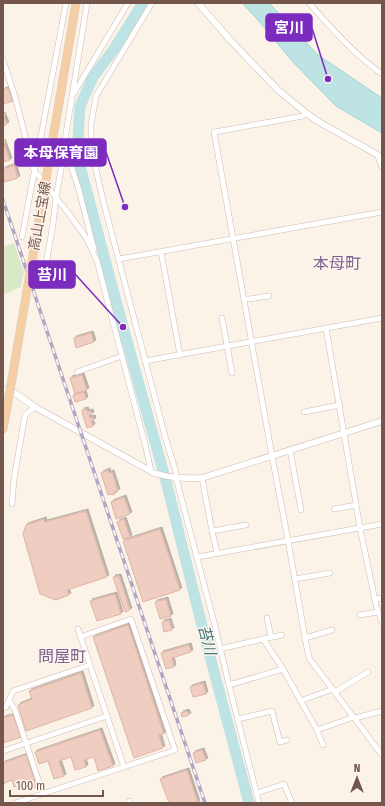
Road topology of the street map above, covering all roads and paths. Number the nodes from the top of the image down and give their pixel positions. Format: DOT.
graph roads {
  1 [pos="66,3"];
  2 [pos="76,3"];
  3 [pos="87,3"];
  4 [pos="128,3"];
  5 [pos="152,3"];
  6 [pos="198,3"];
  7 [pos="310,3"];
  8 [pos="84,18"];
  9 [pos="78,20"];
  10 [pos="3,60"];
  11 [pos="382,74"];
  12 [pos="72,95"];
  13 [pos="306,113"];
  14 [pos="65,146"];
  15 [pos="380,156"];
  16 [pos="382,166"];
  17 [pos="34,171"];
  18 [pos="56,197"];
  19 [pos="382,212"];
  20 [pos="22,237"];
  21 [pos="233,238"];
  22 [pos="161,252"];
  23 [pos="119,258"];
  24 [pos="96,261"];
  25 [pos="45,270"];
  26 [pos="269,296"];
  27 [pos="244,299"];
  28 [pos="222,318"];
  29 [pos="382,318"];
  30 [pos="326,328"];
  31 [pos="251,342"];
  32 [pos="228,346"];
  33 [pos="180,355"];
  34 [pos="122,356"];
  35 [pos="145,361"];
  36 [pos="77,372"];
  37 [pos="232,373"];
  38 [pos="3,390"];
  39 [pos="340,405"];
  40 [pos="35,407"];
  41 [pos="304,412"];
  42 [pos="382,421"];
  43 [pos="3,429"];
  44 [pos="344,433"];
  45 [pos="290,450"];
  46 [pos="272,456"];
  47 [pos="152,472"];
  48 [pos="175,478"];
  49 [pos="202,478"];
  50 [pos="12,504"];
  51 [pos="356,505"];
  52 [pos="334,509"];
  53 [pos="301,510"];
  54 [pos="382,524"];
  55 [pos="246,525"];
  56 [pos="360,528"];
  57 [pos="212,531"];
  58 [pos="288,540"];
  59 [pos="217,553"];
  60 [pos="197,557"];
  61 [pos="330,573"];
  62 [pos="295,579"];
  63 [pos="382,598"];
  64 [pos="375,599"];
  65 [pos="378,612"];
  66 [pos="360,615"];
  67 [pos="267,618"];
  68 [pos="382,622"];
  69 [pos="78,629"];
  70 [pos="332,630"];
  71 [pos="282,635"];
  72 [pos="80,636"];
  73 [pos="271,637"];
  74 [pos="305,638"];
  75 [pos="263,639"];
  76 [pos="220,649"];
  77 [pos="90,665"];
  78 [pos="283,669"];
  79 [pos="368,672"];
  80 [pos="229,685"];
  81 [pos="334,691"];
  82 [pos="9,700"];
  83 [pos="300,701"];
  84 [pos="3,708"];
  85 [pos="382,711"];
  86 [pos="107,716"];
  87 [pos="354,718"];
  88 [pos="238,719"];
  89 [pos="317,730"];
  90 [pos="287,740"];
  91 [pos="26,744"];
  92 [pos="323,745"];
  93 [pos="3,751"];
  94 [pos="382,755"];
  95 [pos="124,767"];
  96 [pos="257,793"];
  97 [pos="43,794"];
  98 [pos="29,801"];
  99 [pos="15,803"];
  100 [pos="260,803"];
  101 [pos="292,803"];
  1 -- 17 [label="street"];
  2 -- 43 [label="main road, 高山上宝線, bridge"];
  3 -- 8 [label="street"];
  4 -- 12 [label="street"];
  5 -- 23 [label="street"];
  6 -- 13 [label="street"];
  7 -- 11 [label="street"];
  8 -- 9 [label="street"];
  8 -- 12 [label="street"];
  10 -- 17 [label="street"];
  12 -- 14 [label="street"];
  13 -- 15 [label="street"];
  13 -- 21 [label="street"];
  14 -- 18 [label="street"];
  14 -- 24 [label="street"];
  15 -- 16 [label="street"];
  17 -- 18 [label="street"];
  17 -- 20 [label="street"];
  18 -- 24 [label="street"];
  18 -- 25 [label="street"];
  19 -- 21 [label="street"];
  21 -- 22 [label="street"];
  21 -- 27 [label="street"];
  22 -- 23 [label="street"];
  22 -- 33 [label="street"];
  23 -- 35 [label="street"];
  24 -- 34 [label="street"];
  26 -- 27 [label="street"];
  27 -- 31 [label="street"];
  28 -- 32 [label="street"];
  29 -- 30 [label="street"];
  30 -- 31 [label="street"];
  30 -- 39 [label="street"];
  31 -- 32 [label="street"];
  31 -- 46 [label="street"];
  32 -- 33 [label="street"];
  32 -- 37 [label="street"];
  33 -- 35 [label="street"];
  34 -- 36 [label="street"];
  34 -- 47 [label="street"];
  35 -- 48 [label="street"];
  38 -- 40 [label="street"];
  39 -- 41 [label="street"];
  39 -- 44 [label="street"];
  40 -- 47 [label="street"];
  40 -- 50 [label="street"];
  42 -- 44 [label="street"];
  44 -- 45 [label="street"];
  44 -- 51 [label="street"];
  45 -- 46 [label="street"];
  45 -- 53 [label="street"];
  46 -- 49 [label="street"];
  46 -- 58 [label="street"];
  47 -- 48 [label="street"];
  48 -- 49 [label="street"];
  48 -- 60 [label="street"];
  49 -- 57 [label="street"];
  51 -- 52 [label="street"];
  51 -- 56 [label="street"];
  54 -- 56 [label="street"];
  55 -- 57 [label="street"];
  56 -- 58 [label="street"];
  56 -- 64 [label="street"];
  57 -- 59 [label="street"];
  58 -- 59 [label="street"];
  58 -- 62 [label="street"];
  59 -- 60 [label="street"];
  60 -- 76 [label="street"];
  61 -- 62 [label="street"];
  62 -- 74 [label="street"];
  63 -- 64 [label="street"];
  64 -- 65 [label="street"];
  65 -- 66 [label="street"];
  65 -- 68 [label="street"];
  67 -- 73 [label="street"];
  69 -- 72 [label="street"];
  70 -- 74 [label="street"];
  71 -- 73 [label="street"];
  72 -- 77 [label="street"];
  72 -- 95 [label="street"];
  73 -- 75 [label="street"];
  74 -- 81 [label="street"];
  75 -- 76 [label="street"];
  75 -- 78 [label="street"];
  76 -- 80 [label="street"];
  77 -- 82 [label="street"];
  77 -- 86 [label="street"];
  78 -- 80 [label="street"];
  78 -- 83 [label="street"];
  79 -- 81 [label="street"];
  80 -- 88 [label="street"];
  81 -- 83 [label="street"];
  81 -- 87 [label="street"];
  82 -- 84 [label="street"];
  82 -- 91 [label="street"];
  83 -- 89 [label="street"];
  85 -- 87 [label="street"];
  86 -- 91 [label="street"];
  86 -- 95 [label="street"];
  87 -- 89 [label="street"];
  87 -- 94 [label="street"];
  88 -- 90 [label="street"];
  88 -- 96 [label="street"];
  89 -- 92 [label="street"];
  91 -- 93 [label="street"];
  91 -- 97 [label="street"];
  95 -- 97 [label="street"];
  96 -- 100 [label="street"];
  96 -- 101 [label="street"];
  97 -- 98 [label="street"];
  98 -- 99 [label="street"];
}
